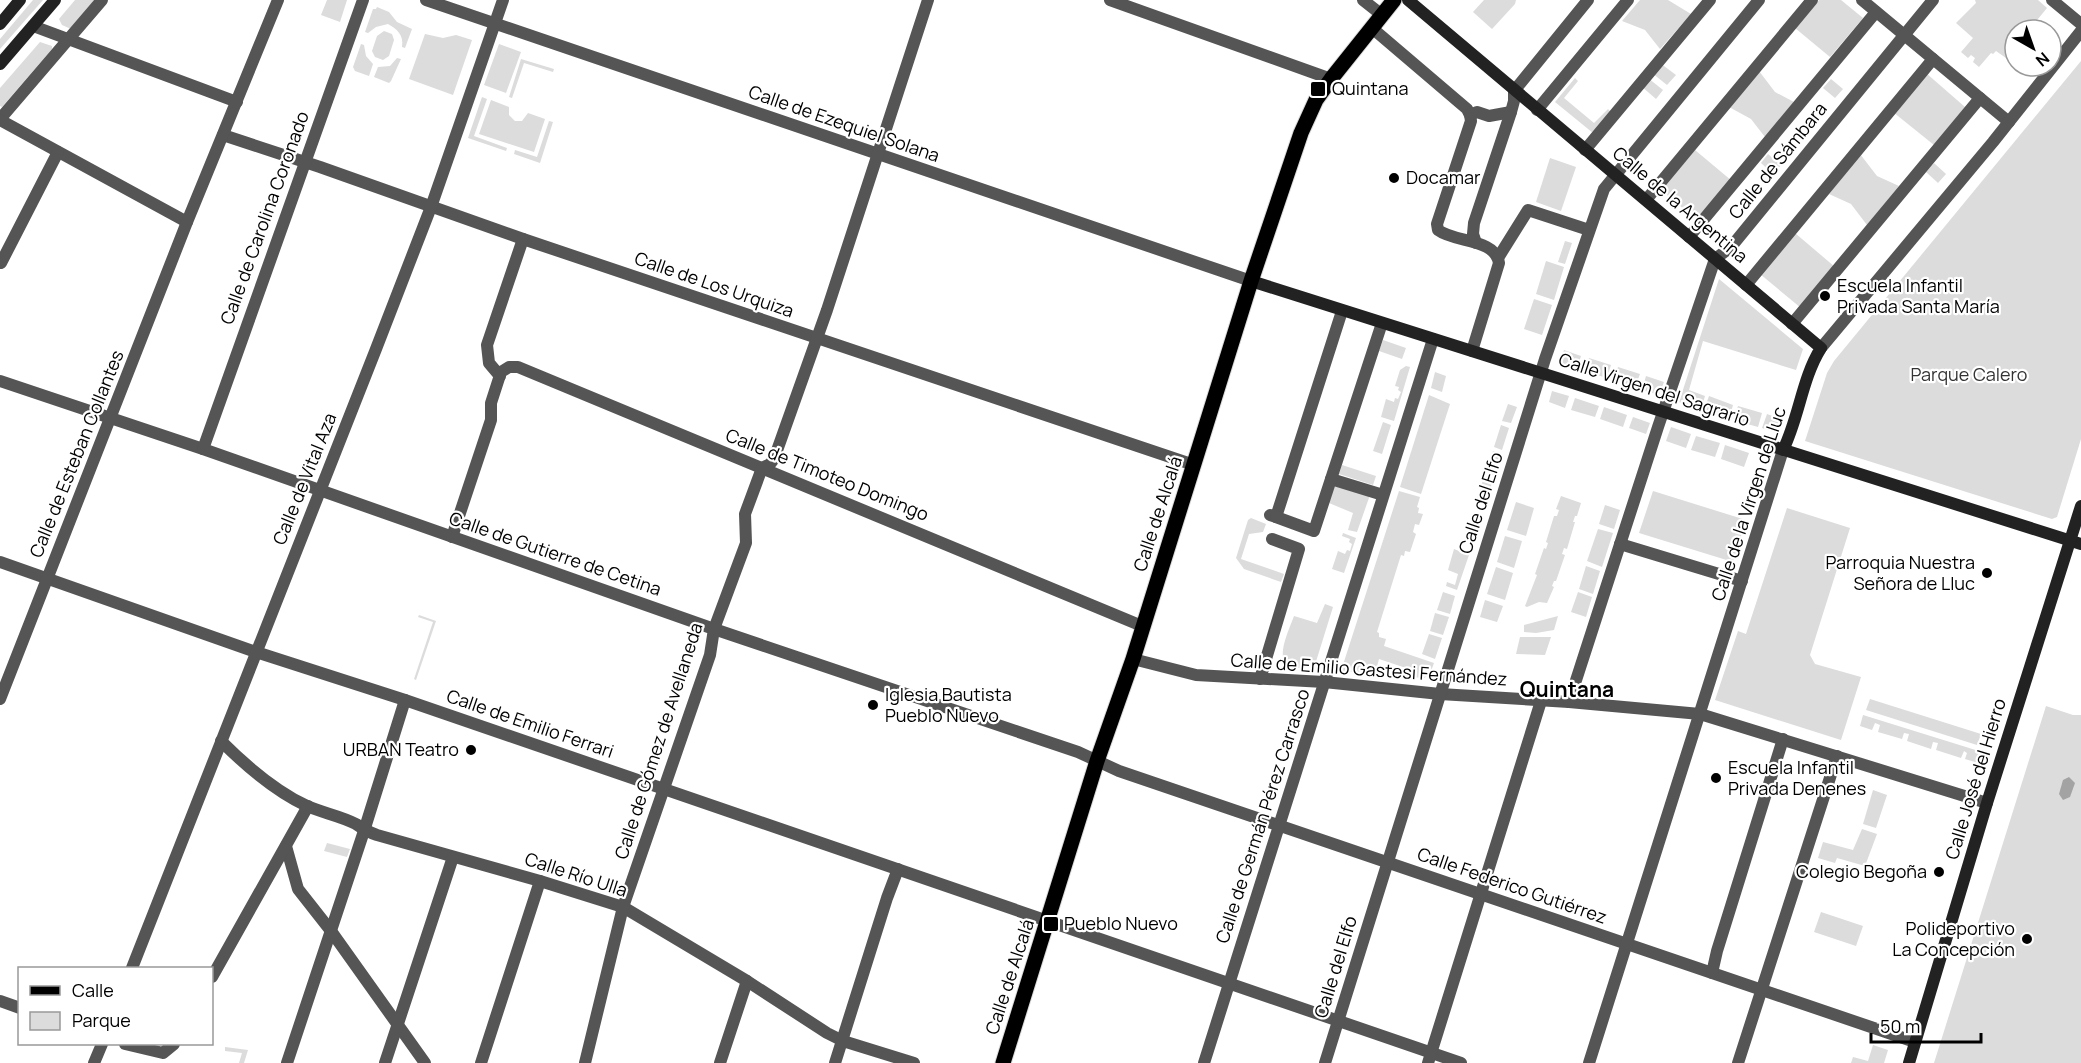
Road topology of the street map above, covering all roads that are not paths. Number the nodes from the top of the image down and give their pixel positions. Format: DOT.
graph roads {
  1 [pos="20,0"];
  2 [pos="55,0"];
  3 [pos="102,0"];
  4 [pos="278,0"];
  5 [pos="363,0"];
  6 [pos="426,0"];
  7 [pos="503,0"];
  8 [pos="928,0"];
  9 [pos="1110,0"];
  10 [pos="1362,0"];
  11 [pos="1394,0"];
  12 [pos="1408,0"];
  13 [pos="1588,0"];
  14 [pos="1628,0"];
  15 [pos="1710,0"];
  16 [pos="1759,0"];
  17 [pos="1812,0"];
  18 [pos="1862,0"];
  19 [pos="1933,0"];
  20 [pos="2052,0"];
  21 [pos="1876,12"];
  22 [pos="1382,15"];
  23 [pos="1,21"];
  24 [pos="494,23"];
  25 [pos="2081,24"];
  26 [pos="33,26"];
  27 [pos="1372,28"];
  28 [pos="2081,32"];
  29 [pos="1904,35"];
  30 [pos="69,39"];
  31 [pos="1933,59"];
  32 [pos="0,64"];
  33 [pos="1331,79"];
  34 [pos="1514,91"];
  35 [pos="1980,98"];
  36 [pos="237,102"];
  37 [pos="1537,110"];
  38 [pos="1511,112"];
  39 [pos="1470,115"];
  40 [pos="0,120"];
  41 [pos="2009,122"];
  42 [pos="223,135"];
  43 [pos="1585,150"];
  44 [pos="58,152"];
  45 [pos="878,155"];
  46 [pos="304,162"];
  47 [pos="1615,174"];
  48 [pos="1646,200"];
  49 [pos="431,207"];
  50 [pos="187,222"];
  51 [pos="1589,230"];
  52 [pos="1689,237"];
  53 [pos="523,239"];
  54 [pos="1476,243"];
  55 [pos="1498,258"];
  56 [pos="1715,260"];
  57 [pos="1,264"];
  58 [pos="1251,281"];
  59 [pos="1746,285"];
  60 [pos="1342,311"];
  61 [pos="1382,323"];
  62 [pos="1792,324"];
  63 [pos="817,339"];
  64 [pos="1433,339"];
  65 [pos="1821,348"];
  66 [pos="1472,351"];
  67 [pos="1541,372"];
  68 [pos="500,376"];
  69 [pos="0,381"];
  70 [pos="1663,412"];
  71 [pos="110,418"];
  72 [pos="203,449"];
  73 [pos="1783,450"];
  74 [pos="1194,465"];
  75 [pos="762,468"];
  76 [pos="1331,479"];
  77 [pos="321,491"];
  78 [pos="1383,495"];
  79 [pos="2081,506"];
  80 [pos="453,537"];
  81 [pos="1272,539"];
  82 [pos="2075,542"];
  83 [pos="1620,544"];
  84 [pos="0,562"];
  85 [pos="47,578"];
  86 [pos="1742,581"];
  87 [pos="1142,626"];
  88 [pos="714,629"];
  89 [pos="256,652"];
  90 [pos="1132,659"];
  91 [pos="1260,679"];
  92 [pos="1324,682"];
  93 [pos="1440,694"];
  94 [pos="0,699"];
  95 [pos="405,700"];
  96 [pos="1541,701"];
  97 [pos="1569,702"];
  98 [pos="1700,714"];
  99 [pos="1783,739"];
  100 [pos="221,741"];
  101 [pos="1837,756"];
  102 [pos="1097,761"];
  103 [pos="663,789"];
  104 [pos="1987,803"];
  105 [pos="308,806"];
  106 [pos="1279,825"];
  107 [pos="364,831"];
  108 [pos="286,846"];
  109 [pos="453,857"];
  110 [pos="1388,862"];
  111 [pos="898,869"];
  112 [pos="540,881"];
  113 [pos="1481,894"];
  114 [pos="623,908"];
  115 [pos="1048,920"];
  116 [pos="331,931"];
  117 [pos="1627,944"];
  118 [pos="133,967"];
  119 [pos="1712,973"];
  120 [pos="213,975"];
  121 [pos="747,981"];
  122 [pos="1229,982"];
  123 [pos="1763,990"];
  124 [pos="0,1001"];
  125 [pos="18,1007"];
  126 [pos="1339,1019"];
  127 [pos="398,1025"];
  128 [pos="843,1041"];
  129 [pos="1915,1042"];
  130 [pos="102,1045"];
  131 [pos="128,1045"];
  132 [pos="173,1045"];
  133 [pos="1430,1058"];
  134 [pos="94,1063"];
  135 [pos="287,1063"];
  136 [pos="386,1063"];
  137 [pos="425,1063"];
  138 [pos="481,1063"];
  139 [pos="585,1063"];
  140 [pos="720,1063"];
  141 [pos="835,1063"];
  142 [pos="914,1063"];
  143 [pos="1003,1063"];
  144 [pos="1204,1063"];
  145 [pos="1325,1063"];
  146 [pos="1461,1063"];
  147 [pos="1589,1063"];
  148 [pos="1738,1063"];
  149 [pos="1909,1063"];
  1 -- 23 [label="street"];
  2 -- 26 [label="street"];
  3 -- 30 [label="street"];
  4 -- 36 [label="street, Calle de Esteban Collantes"];
  5 -- 46 [label="street, Calle de Carolina Coronado"];
  6 -- 24 [label="street, Calle de Ezequiel Solana"];
  7 -- 24 [label="street, Calle de Vital Aza"];
  8 -- 45 [label="street, Calle de Gómez de Avellaneda"];
  9 -- 33 [label="street"];
  10 -- 22 [label="street"];
  11 -- 22 [label="main road, Calle de Alcalá"];
  12 -- 34 [label="street, Calle de la Argentina"];
  13 -- 34 [label="street"];
  14 -- 37 [label="street"];
  15 -- 43 [label="street"];
  16 -- 47 [label="street, Calle del Elfo"];
  17 -- 48 [label="street"];
  18 -- 21 [label="street"];
  19 -- 29 [label="street, Calle de Sámbara"];
  20 -- 25 [label="street"];
  21 -- 29 [label="street"];
  21 -- 52 [label="street"];
  22 -- 27 [label="main road, Calle de Alcalá"];
  24 -- 45 [label="street, Calle de Ezequiel Solana"];
  24 -- 49 [label="street, Calle de Vital Aza"];
  26 -- 30 [label="street"];
  26 -- 32 [label="street"];
  27 -- 33 [label="main road, Calle de Alcalá"];
  27 -- 39 [label="street"];
  28 -- 41 [label="street, Calle de la Virgen de Lluc"];
  29 -- 31 [label="street"];
  29 -- 56 [label="street, Calle de Sámbara"];
  30 -- 36 [label="street"];
  30 -- 40 [label="street"];
  31 -- 35 [label="street"];
  31 -- 59 [label="street"];
  33 -- 58 [label="main road, Calle de Alcalá"];
  34 -- 37 [label="street, Calle de la Argentina"];
  34 -- 38 [label="street"];
  35 -- 41 [label="street"];
  35 -- 62 [label="street"];
  36 -- 42 [label="street, Calle de Esteban Collantes"];
  37 -- 43 [label="street, Calle de la Argentina"];
  38 -- 39 [label="street"];
  38 -- 54 [label="street"];
  39 -- 54 [label="street"];
  40 -- 44 [label="street"];
  41 -- 65 [label="street, Calle de la Virgen de Lluc"];
  42 -- 46 [label="street, Calle de Los Urquiza"];
  42 -- 50 [label="street, Calle de Esteban Collantes"];
  43 -- 47 [label="street, Calle de la Argentina"];
  44 -- 50 [label="street"];
  44 -- 57 [label="street"];
  45 -- 58 [label="street, Calle de Ezequiel Solana"];
  45 -- 63 [label="street, Calle de Gómez de Avellaneda"];
  46 -- 49 [label="street, Calle de Los Urquiza"];
  46 -- 72 [label="street, Calle de Carolina Coronado"];
  47 -- 48 [label="street, Calle de la Argentina"];
  47 -- 51 [label="street, Calle del Elfo"];
  48 -- 52 [label="street, Calle de la Argentina"];
  49 -- 53 [label="street, Calle de Los Urquiza"];
  49 -- 77 [label="street, Calle de Vital Aza"];
  50 -- 71 [label="street, Calle de Esteban Collantes"];
  51 -- 55 [label="street"];
  51 -- 67 [label="street, Calle del Elfo"];
  52 -- 56 [label="street, Calle de la Argentina"];
  53 -- 63 [label="street, Calle de Los Urquiza"];
  53 -- 68 [label="street"];
  54 -- 55 [label="street"];
  55 -- 66 [label="street"];
  56 -- 59 [label="street, Calle de la Argentina"];
  56 -- 70 [label="street, Calle de Sámbara"];
  58 -- 60 [label="street, Calle Virgen del Sagrario"];
  58 -- 74 [label="main road, Calle de Alcalá"];
  59 -- 62 [label="street, Calle de la Argentina"];
  60 -- 61 [label="street, Calle Virgen del Sagrario"];
  60 -- 76 [label="street"];
  61 -- 64 [label="street, Calle Virgen del Sagrario"];
  61 -- 76 [label="street"];
  62 -- 65 [label="street, Calle de la Argentina"];
  63 -- 74 [label="street, Calle de Los Urquiza"];
  63 -- 75 [label="street, Calle de Gómez de Avellaneda"];
  64 -- 66 [label="street, Calle Virgen del Sagrario"];
  64 -- 78 [label="street, Calle de Germán Pérez Carrasco"];
  65 -- 73 [label="street, Calle de la Virgen de Lluc"];
  66 -- 67 [label="street, Calle Virgen del Sagrario"];
  67 -- 70 [label="street, Calle Virgen del Sagrario"];
  67 -- 93 [label="street, Calle del Elfo"];
  68 -- 75 [label="street, Calle de Timoteo Domingo"];
  68 -- 80 [label="street"];
  69 -- 71 [label="street, Calle de Gutierre de Cetina"];
  70 -- 73 [label="street, Calle Virgen del Sagrario"];
  70 -- 83 [label="street, Calle de Sámbara"];
  71 -- 72 [label="street, Calle de Gutierre de Cetina"];
  71 -- 85 [label="street, Calle de Esteban Collantes"];
  72 -- 77 [label="street, Calle de Gutierre de Cetina"];
  73 -- 82 [label="street, Calle Virgen del Sagrario"];
  73 -- 86 [label="street, Calle de la Virgen de Lluc"];
  74 -- 87 [label="main road, Calle de Alcalá"];
  75 -- 87 [label="street, Calle de Timoteo Domingo"];
  75 -- 88 [label="street, Calle de Gómez de Avellaneda"];
  76 -- 78 [label="street"];
  77 -- 80 [label="street, Calle de Gutierre de Cetina"];
  77 -- 89 [label="street, Calle de Vital Aza"];
  78 -- 92 [label="street, Calle de Germán Pérez Carrasco"];
  79 -- 82 [label="street, Calle José del Hierro"];
  80 -- 88 [label="street, Calle de Gutierre de Cetina"];
  81 -- 91 [label="street"];
  82 -- 104 [label="street, Calle José del Hierro"];
  83 -- 86 [label="street"];
  83 -- 97 [label="street, Calle de Sámbara"];
  84 -- 85 [label="street, Calle de Emilio Ferrari"];
  85 -- 89 [label="street, Calle de Emilio Ferrari"];
  85 -- 94 [label="street, Calle de Esteban Collantes"];
  86 -- 98 [label="street, Calle de la Virgen de Lluc"];
  87 -- 90 [label="main road, Calle de Alcalá"];
  88 -- 102 [label="street, Calle de Gutierre de Cetina"];
  88 -- 103 [label="street, Calle de Gómez de Avellaneda"];
  89 -- 95 [label="street, Calle de Emilio Ferrari"];
  89 -- 100 [label="street, Calle de Vital Aza"];
  90 -- 91 [label="street, Calle de Emilio Gastesi Fernández"];
  90 -- 102 [label="main road, Calle de Alcalá"];
  91 -- 92 [label="street, Calle de Emilio Gastesi Fernández"];
  92 -- 93 [label="street, Calle de Emilio Gastesi Fernández"];
  92 -- 106 [label="street, Calle de Germán Pérez Carrasco"];
  93 -- 96 [label="street, Calle de Emilio Gastesi Fernández"];
  93 -- 110 [label="street, Calle del Elfo"];
  95 -- 103 [label="street, Calle de Emilio Ferrari"];
  95 -- 107 [label="street"];
  96 -- 97 [label="street, Calle de Emilio Gastesi Fernández"];
  96 -- 113 [label="street"];
  97 -- 98 [label="street, Calle de Emilio Gastesi Fernández"];
  98 -- 99 [label="street, Calle de Emilio Gastesi Fernández"];
  98 -- 117 [label="street, Calle de la Virgen de Lluc"];
  99 -- 101 [label="street, Calle de Emilio Gastesi Fernández"];
  99 -- 119 [label="street"];
  100 -- 105 [label="street, Calle Río Ulla"];
  100 -- 118 [label="street, Calle de Vital Aza"];
  101 -- 104 [label="street, Calle de Emilio Gastesi Fernández"];
  101 -- 123 [label="street"];
  102 -- 106 [label="street, Calle Federico Gutiérrez"];
  102 -- 115 [label="main road, Calle de Alcalá"];
  103 -- 111 [label="street, Calle de Emilio Ferrari"];
  103 -- 114 [label="street, Calle de Gómez de Avellaneda"];
  104 -- 129 [label="street, Calle José del Hierro"];
  105 -- 107 [label="street, Calle Río Ulla"];
  105 -- 108 [label="street"];
  106 -- 110 [label="street, Calle Federico Gutiérrez"];
  106 -- 122 [label="street, Calle de Germán Pérez Carrasco"];
  107 -- 109 [label="street, Calle Río Ulla"];
  107 -- 116 [label="street"];
  108 -- 116 [label="street"];
  108 -- 120 [label="street"];
  109 -- 112 [label="street, Calle Río Ulla"];
  109 -- 127 [label="street"];
  110 -- 113 [label="street, Calle Federico Gutiérrez"];
  110 -- 126 [label="street, Calle del Elfo"];
  111 -- 115 [label="street, Calle de Emilio Ferrari"];
  111 -- 128 [label="street"];
  112 -- 114 [label="street, Calle Río Ulla"];
  112 -- 138 [label="street"];
  113 -- 117 [label="street, Calle Federico Gutiérrez"];
  113 -- 133 [label="street"];
  114 -- 121 [label="street, Calle Río Ulla"];
  114 -- 139 [label="street, Calle de Gómez de Avellaneda"];
  115 -- 122 [label="street, Calle de Emilio Ferrari"];
  115 -- 143 [label="main road, Calle de Alcalá"];
  116 -- 127 [label="street"];
  116 -- 135 [label="street"];
  117 -- 119 [label="street, Calle Federico Gutiérrez"];
  117 -- 147 [label="street, Calle de la Virgen de Lluc"];
  119 -- 123 [label="street, Calle Federico Gutiérrez"];
  121 -- 128 [label="street, Calle Río Ulla"];
  121 -- 140 [label="street"];
  122 -- 126 [label="street, Calle de Emilio Ferrari"];
  122 -- 144 [label="street, Calle de Germán Pérez Carrasco"];
  123 -- 129 [label="street, Calle Federico Gutiérrez"];
  123 -- 148 [label="street"];
  124 -- 125 [label="street"];
  126 -- 133 [label="street, Calle de Emilio Ferrari"];
  126 -- 145 [label="street, Calle del Elfo"];
  127 -- 136 [label="street"];
  127 -- 137 [label="street"];
  128 -- 141 [label="street"];
  128 -- 142 [label="street, Calle Río Ulla"];
  129 -- 149 [label="street, Calle José del Hierro"];
  130 -- 134 [label="street"];
  131 -- 132 [label="street"];
  133 -- 146 [label="street, Calle de Emilio Ferrari"];
}
